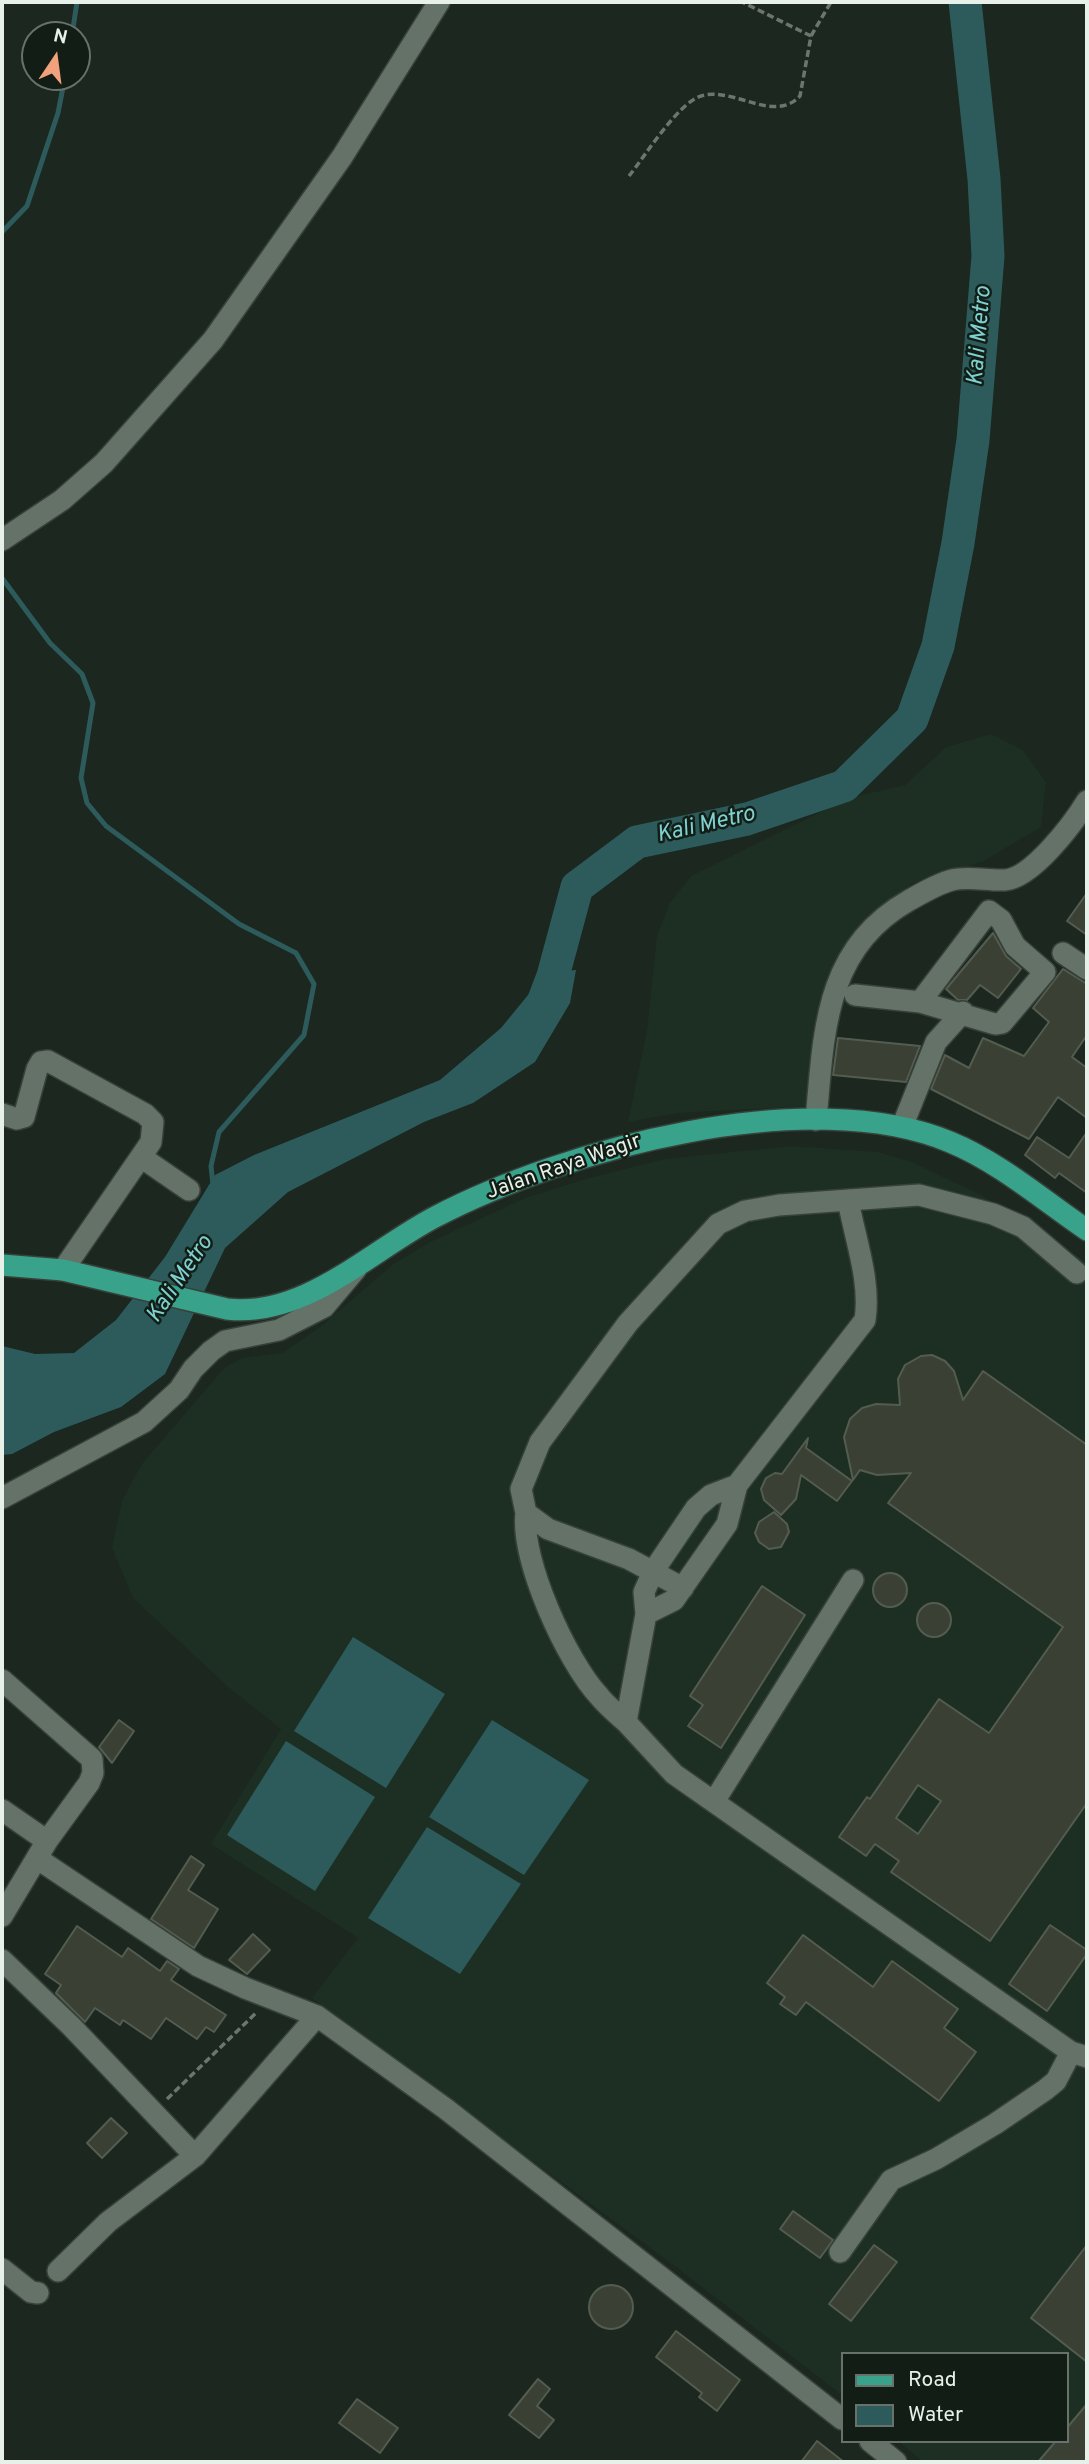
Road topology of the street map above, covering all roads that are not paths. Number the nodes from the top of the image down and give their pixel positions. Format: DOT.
graph roads {
  1 [pos="439,2"];
  2 [pos="6,538"];
  3 [pos="1087,801"];
  4 [pos="1063,953"];
  5 [pos="1087,969"];
  6 [pos="855,995"];
  7 [pos="929,1004"];
  8 [pos="963,1012"];
  9 [pos="936,1042"];
  10 [pos="2,1114"];
  11 [pos="816,1120"];
  12 [pos="902,1127"];
  13 [pos="141,1157"];
  14 [pos="189,1191"];
  15 [pos="848,1200"];
  16 [pos="1087,1230"];
  17 [pos="362,1261"];
  18 [pos="2,1265"];
  19 [pos="63,1270"];
  20 [pos="1077,1273"];
  21 [pos="737,1485"];
  22 [pos="2,1497"];
  23 [pos="526,1514"];
  24 [pos="654,1570"];
  25 [pos="853,1580"];
  26 [pos="683,1588"];
  27 [pos="646,1614"];
  28 [pos="2,1680"];
  29 [pos="626,1723"];
  30 [pos="715,1800"];
  31 [pos="2,1810"];
  32 [pos="43,1850"];
  33 [pos="2,1916"];
  34 [pos="2,1959"];
  35 [pos="317,2016"];
  36 [pos="1079,2055"];
  37 [pos="1087,2074"];
  38 [pos="195,2156"];
  39 [pos="840,2252"];
  40 [pos="2,2269"];
  41 [pos="58,2271"];
  42 [pos="30,2290"];
  43 [pos="841,2418"];
  44 [pos="872,2443"];
  45 [pos="896,2462"];
  1 -- 2 [label="street"];
  3 -- 11 [label="street"];
  4 -- 5 [label="street"];
  6 -- 7 [label="street"];
  7 -- 8 [label="street"];
  7 -- 8 [label="street"];
  7 -- 9 [label="street"];
  8 -- 9 [label="street"];
  9 -- 12 [label="street"];
  10 -- 13 [label="street"];
  11 -- 12 [label="main road, Jalan Raya Wagir"];
  11 -- 17 [label="main road, Jalan Raya Wagir"];
  12 -- 16 [label="main road, Jalan Raya Wagir"];
  13 -- 14 [label="street"];
  13 -- 19 [label="street"];
  15 -- 20 [label="street"];
  15 -- 21 [label="street"];
  15 -- 23 [label="street"];
  17 -- 19 [label="main road, Jalan Raya Wagir"];
  17 -- 22 [label="street"];
  18 -- 19 [label="main road, Jalan Raya Wagir"];
  21 -- 24 [label="street"];
  21 -- 26 [label="street"];
  23 -- 24 [label="street"];
  23 -- 29 [label="street"];
  24 -- 26 [label="street"];
  24 -- 27 [label="street"];
  25 -- 30 [label="street"];
  26 -- 27 [label="street"];
  27 -- 29 [label="street"];
  28 -- 32 [label="street"];
  29 -- 30 [label="street"];
  30 -- 36 [label="street"];
  31 -- 32 [label="street"];
  32 -- 33 [label="street"];
  32 -- 35 [label="street"];
  34 -- 38 [label="street"];
  35 -- 38 [label="street"];
  35 -- 43 [label="street"];
  36 -- 37 [label="street"];
  36 -- 39 [label="street"];
  38 -- 41 [label="street"];
  40 -- 42 [label="street"];
  44 -- 45 [label="street"];
}
